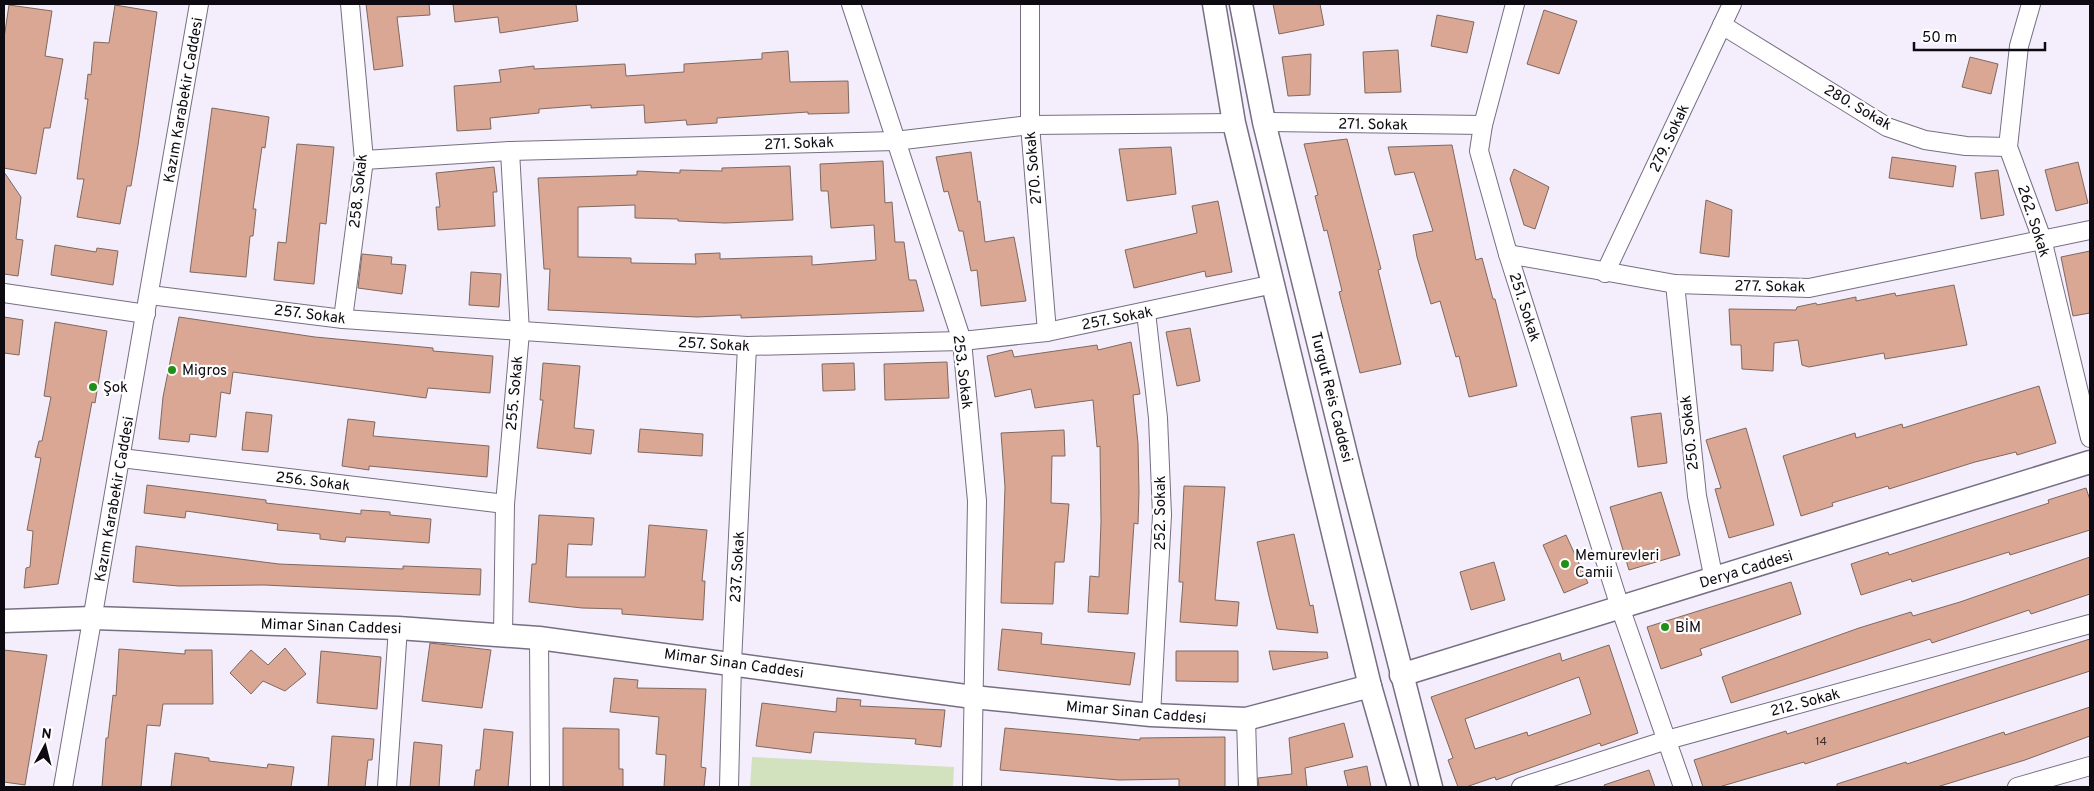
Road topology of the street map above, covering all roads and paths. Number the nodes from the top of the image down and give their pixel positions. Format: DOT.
graph roads {
  1 [pos="199,4"];
  2 [pos="350,4"];
  3 [pos="851,4"];
  4 [pos="1030,4"];
  5 [pos="1214,4"];
  6 [pos="1241,4"];
  7 [pos="1515,4"];
  8 [pos="1732,4"];
  9 [pos="2031,4"];
  10 [pos="1722,25"];
  11 [pos="1264,122"];
  12 [pos="1234,123"];
  13 [pos="1030,125"];
  14 [pos="1483,125"];
  15 [pos="895,141"];
  16 [pos="2008,146"];
  17 [pos="510,151"];
  18 [pos="364,160"];
  19 [pos="2090,230"];
  20 [pos="2042,239"];
  21 [pos="1508,254"];
  22 [pos="1606,273"];
  23 [pos="1274,284"];
  24 [pos="1675,284"];
  25 [pos="4,293"];
  26 [pos="150,295"];
  27 [pos="1146,312"];
  28 [pos="146,314"];
  29 [pos="342,319"];
  30 [pos="520,332"];
  31 [pos="1046,332"];
  32 [pos="962,341"];
  33 [pos="747,346"];
  34 [pos="2090,438"];
  35 [pos="121,458"];
  36 [pos="2090,462"];
  37 [pos="505,504"];
  38 [pos="1714,580"];
  39 [pos="1620,607"];
  40 [pos="93,618"];
  41 [pos="4,621"];
  42 [pos="2090,624"];
  43 [pos="398,628"];
  44 [pos="503,635"];
  45 [pos="539,638"];
  46 [pos="732,663"];
  47 [pos="1402,675"];
  48 [pos="1370,686"];
  49 [pos="973,697"];
  50 [pos="1151,715"];
  51 [pos="1246,719"];
  52 [pos="1667,740"];
  53 [pos="2090,766"];
  54 [pos="63,787"];
  55 [pos="387,787"];
  56 [pos="540,787"];
  57 [pos="729,787"];
  58 [pos="972,787"];
  59 [pos="1248,787"];
  60 [pos="1399,787"];
  61 [pos="1431,787"];
  62 [pos="1521,787"];
  63 [pos="1683,787"];
  64 [pos="2017,787"];
  1 -- 26 [label="street, Kazım Karabekir Caddesi"];
  2 -- 18 [label="street, 258. Sokak"];
  3 -- 15 [label="street, 253. Sokak"];
  4 -- 13 [label="street, 270. Sokak"];
  5 -- 12 [label="main road, Turgut Reis Caddesi"];
  6 -- 11 [label="main road, Turgut Reis Caddesi"];
  7 -- 14 [label="street, 251. Sokak"];
  8 -- 10 [label="street, 279. Sokak"];
  9 -- 16 [label="street, 262. Sokak"];
  10 -- 16 [label="street, 280. Sokak"];
  10 -- 22 [label="street, 279. Sokak"];
  11 -- 14 [label="street, 271. Sokak"];
  11 -- 47 [label="main road, Turgut Reis Caddesi"];
  12 -- 13 [label="street, 271. Sokak"];
  12 -- 23 [label="main road, Turgut Reis Caddesi"];
  13 -- 15 [label="street, 271. Sokak"];
  13 -- 31 [label="street, 270. Sokak"];
  14 -- 21 [label="street, 251. Sokak"];
  15 -- 17 [label="street, 271. Sokak"];
  15 -- 32 [label="street, 253. Sokak"];
  16 -- 20 [label="street, 262. Sokak"];
  17 -- 18 [label="street, 271. Sokak"];
  17 -- 30 [label="street, 255. Sokak"];
  18 -- 29 [label="street, 258. Sokak"];
  19 -- 20 [label="street, 277. Sokak"];
  20 -- 24 [label="street, 277. Sokak"];
  20 -- 34 [label="street, 262. Sokak"];
  21 -- 22 [label="street, 277. Sokak"];
  21 -- 39 [label="street, 251. Sokak"];
  22 -- 24 [label="street, 277. Sokak"];
  23 -- 27 [label="street, 257. Sokak"];
  23 -- 48 [label="main road, Turgut Reis Caddesi"];
  24 -- 38 [label="street, 250. Sokak"];
  25 -- 28 [label="street"];
  26 -- 28 [label="street, Kazım Karabekir Caddesi"];
  26 -- 29 [label="street, 257. Sokak"];
  27 -- 31 [label="street, 257. Sokak"];
  27 -- 50 [label="street, 252. Sokak"];
  28 -- 35 [label="street, Kazım Karabekir Caddesi"];
  29 -- 30 [label="street, 257. Sokak"];
  30 -- 33 [label="street, 257. Sokak"];
  30 -- 37 [label="street, 255. Sokak"];
  31 -- 32 [label="street, 257. Sokak"];
  32 -- 33 [label="street, 257. Sokak"];
  32 -- 49 [label="street, 253. Sokak"];
  33 -- 46 [label="street, 237. Sokak"];
  35 -- 37 [label="street, 256. Sokak"];
  35 -- 40 [label="street, Kazım Karabekir Caddesi"];
  36 -- 38 [label="main road, Derya Caddesi"];
  37 -- 44 [label="street, 255. Sokak"];
  38 -- 39 [label="main road, Derya Caddesi"];
  39 -- 47 [label="main road, Derya Caddesi"];
  39 -- 52 [label="street, 251. Sokak"];
  40 -- 41 [label="main road, Mimar Sinan Caddesi"];
  40 -- 43 [label="main road, Mimar Sinan Caddesi"];
  40 -- 54 [label="street, Kazım Karabekir Caddesi"];
  42 -- 52 [label="street, 212. Sokak"];
  43 -- 44 [label="main road, Mimar Sinan Caddesi"];
  43 -- 55 [label="street"];
  44 -- 45 [label="main road, Mimar Sinan Caddesi"];
  45 -- 46 [label="main road, Mimar Sinan Caddesi"];
  45 -- 56 [label="street"];
  46 -- 49 [label="main road, Mimar Sinan Caddesi"];
  46 -- 57 [label="street, 237. Sokak"];
  47 -- 61 [label="main road, Turgut Reis Caddesi"];
  48 -- 51 [label="main road, Mimar Sinan Caddesi"];
  48 -- 60 [label="main road, Turgut Reis Caddesi"];
  49 -- 50 [label="main road, Mimar Sinan Caddesi"];
  49 -- 58 [label="street, 253. Sokak"];
  50 -- 51 [label="main road, Mimar Sinan Caddesi"];
  51 -- 59 [label="street"];
  52 -- 62 [label="street, 212. Sokak"];
  52 -- 63 [label="street, 251. Sokak"];
  53 -- 64 [label="street"];
}
